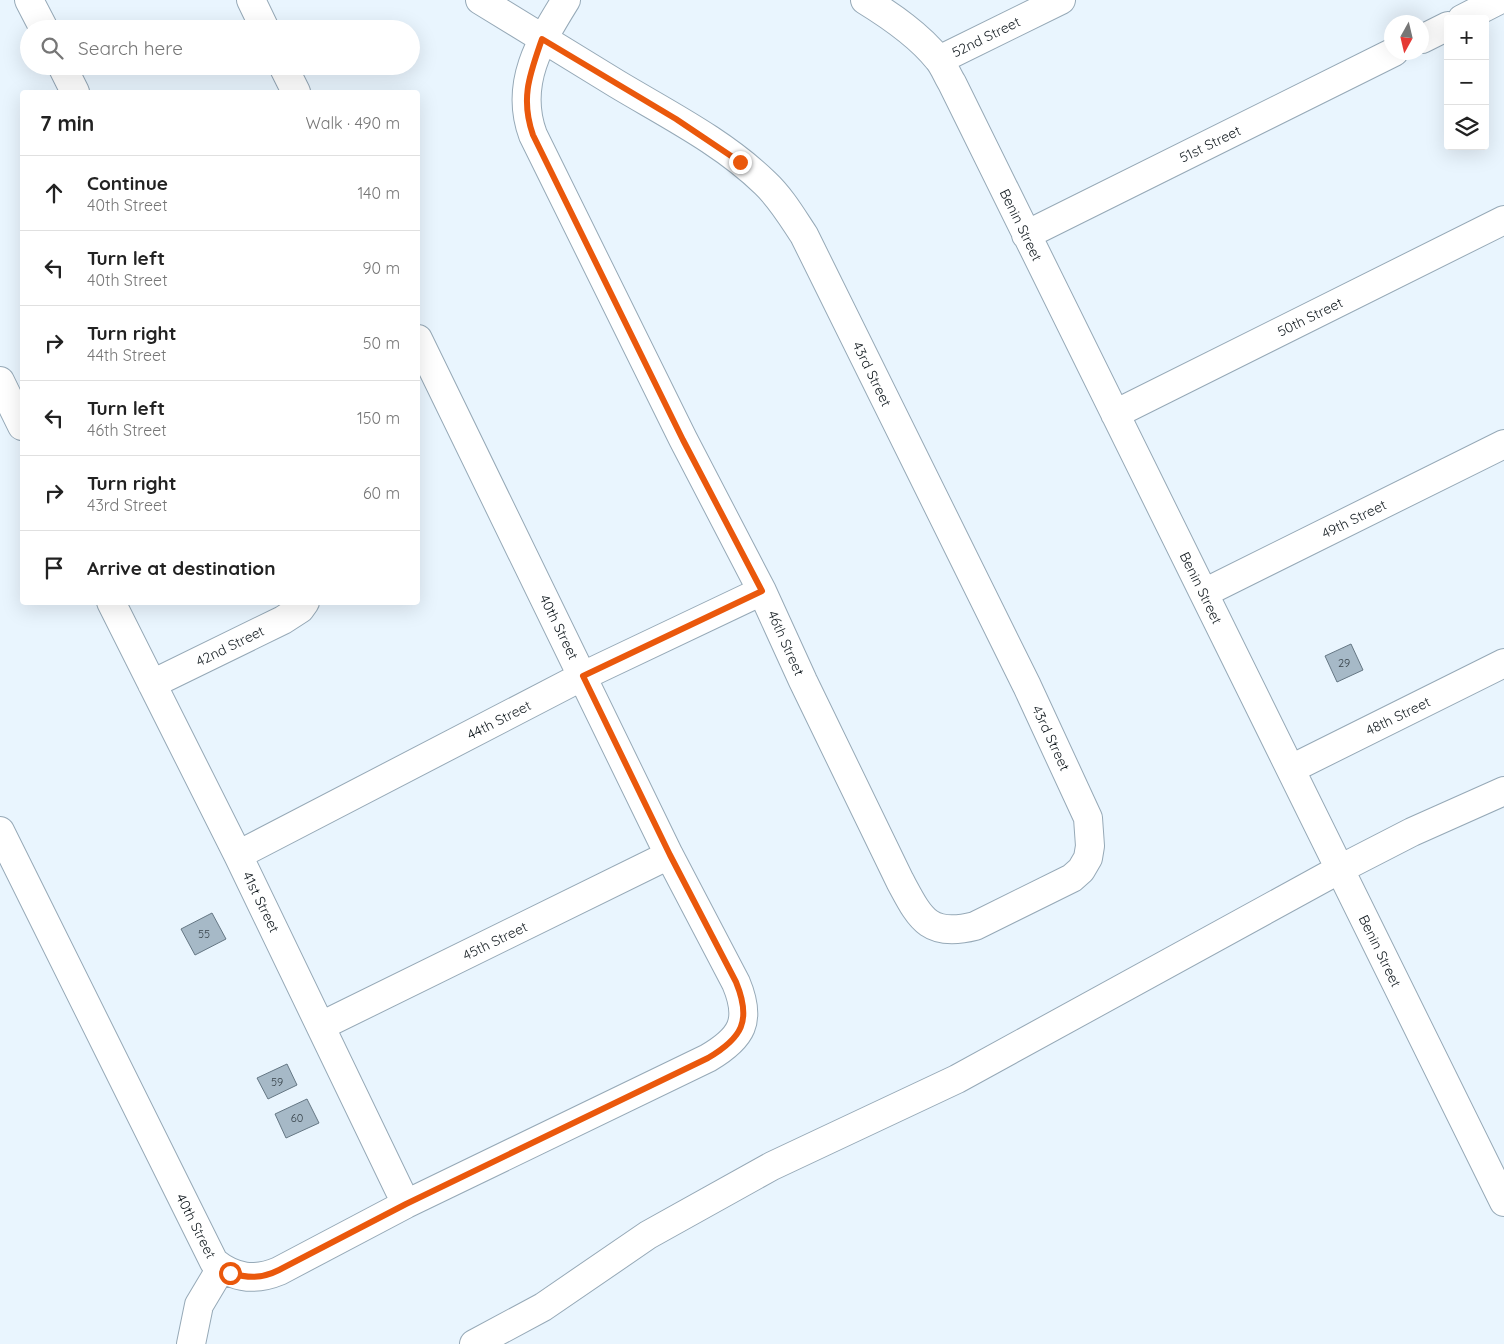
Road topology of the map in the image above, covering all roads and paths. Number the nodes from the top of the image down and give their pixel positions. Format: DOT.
graph roads {
  1 [pos="29,0"];
  2 [pos="251,0"];
  3 [pos="480,0"];
  4 [pos="566,0"];
  5 [pos="865,0"];
  6 [pos="1061,0"];
  7 [pos="1499,0"];
  8 [pos="1470,15"];
  9 [pos="39,20"];
  10 [pos="261,20"];
  11 [pos="1444,28"];
  12 [pos="1429,36"];
  13 [pos="542,39"];
  14 [pos="1384,57"];
  15 [pos="939,60"];
  16 [pos="66,75"];
  17 [pos="288,75"];
  18 [pos="74,90"];
  19 [pos="295,90"];
  20 [pos="1504,220"];
  21 [pos="1026,235"];
  22 [pos="420,343"];
  23 [pos="0,381"];
  24 [pos="1115,414"];
  25 [pos="20,422"];
  26 [pos="1504,444"];
  27 [pos="762,591"];
  28 [pos="1204,593"];
  29 [pos="112,605"];
  30 [pos="303,605"];
  31 [pos="1504,663"];
  32 [pos="583,676"];
  33 [pos="152,684"];
  34 [pos="1291,768"];
  35 [pos="1504,791"];
  36 [pos="0,831"];
  37 [pos="238,855"];
  38 [pos="670,855"];
  39 [pos="1340,869"];
  40 [pos="1072,878"];
  41 [pos="321,1026"];
  42 [pos="1504,1202"];
  43 [pos="406,1204"];
  44 [pos="222,1268"];
  45 [pos="197,1340"];
  46 [pos="474,1344"];
  1 -- 9 [label="street"];
  2 -- 10 [label="street"];
  3 -- 13 [label="street, 43rd Street"];
  4 -- 13 [label="street, 46th Street"];
  5 -- 15 [label="street, Benin Street"];
  6 -- 15 [label="street, 52nd Street"];
  7 -- 8 [label="street"];
  11 -- 12 [label="street"];
  13 -- 27 [label="street, 46th Street"];
  13 -- 40 [label="street, 43rd Street"];
  14 -- 21 [label="street, 51st Street"];
  15 -- 21 [label="street, Benin Street"];
  16 -- 18 [label="street"];
  17 -- 19 [label="street"];
  20 -- 24 [label="street, 50th Street"];
  21 -- 24 [label="street, Benin Street"];
  22 -- 32 [label="street, 40th Street"];
  23 -- 25 [label="street"];
  24 -- 28 [label="street, Benin Street"];
  26 -- 28 [label="street, 49th Street"];
  27 -- 32 [label="street, 44th Street"];
  27 -- 40 [label="street, 46th Street"];
  28 -- 34 [label="street, Benin Street"];
  29 -- 33 [label="street, 41st Street"];
  30 -- 33 [label="street, 42nd Street"];
  31 -- 34 [label="street, 48th Street"];
  32 -- 37 [label="street, 44th Street"];
  32 -- 38 [label="street, 40th Street"];
  33 -- 37 [label="street, 41st Street"];
  34 -- 39 [label="street, Benin Street"];
  35 -- 39 [label="street"];
  36 -- 44 [label="street, 40th Street"];
  37 -- 41 [label="street, 41st Street"];
  38 -- 41 [label="street, 45th Street"];
  38 -- 43 [label="street, 40th Street"];
  39 -- 42 [label="street, Benin Street"];
  39 -- 46 [label="street"];
  41 -- 43 [label="street, 41st Street"];
  43 -- 44 [label="street, 40th Street"];
  44 -- 45 [label="street"];
}
